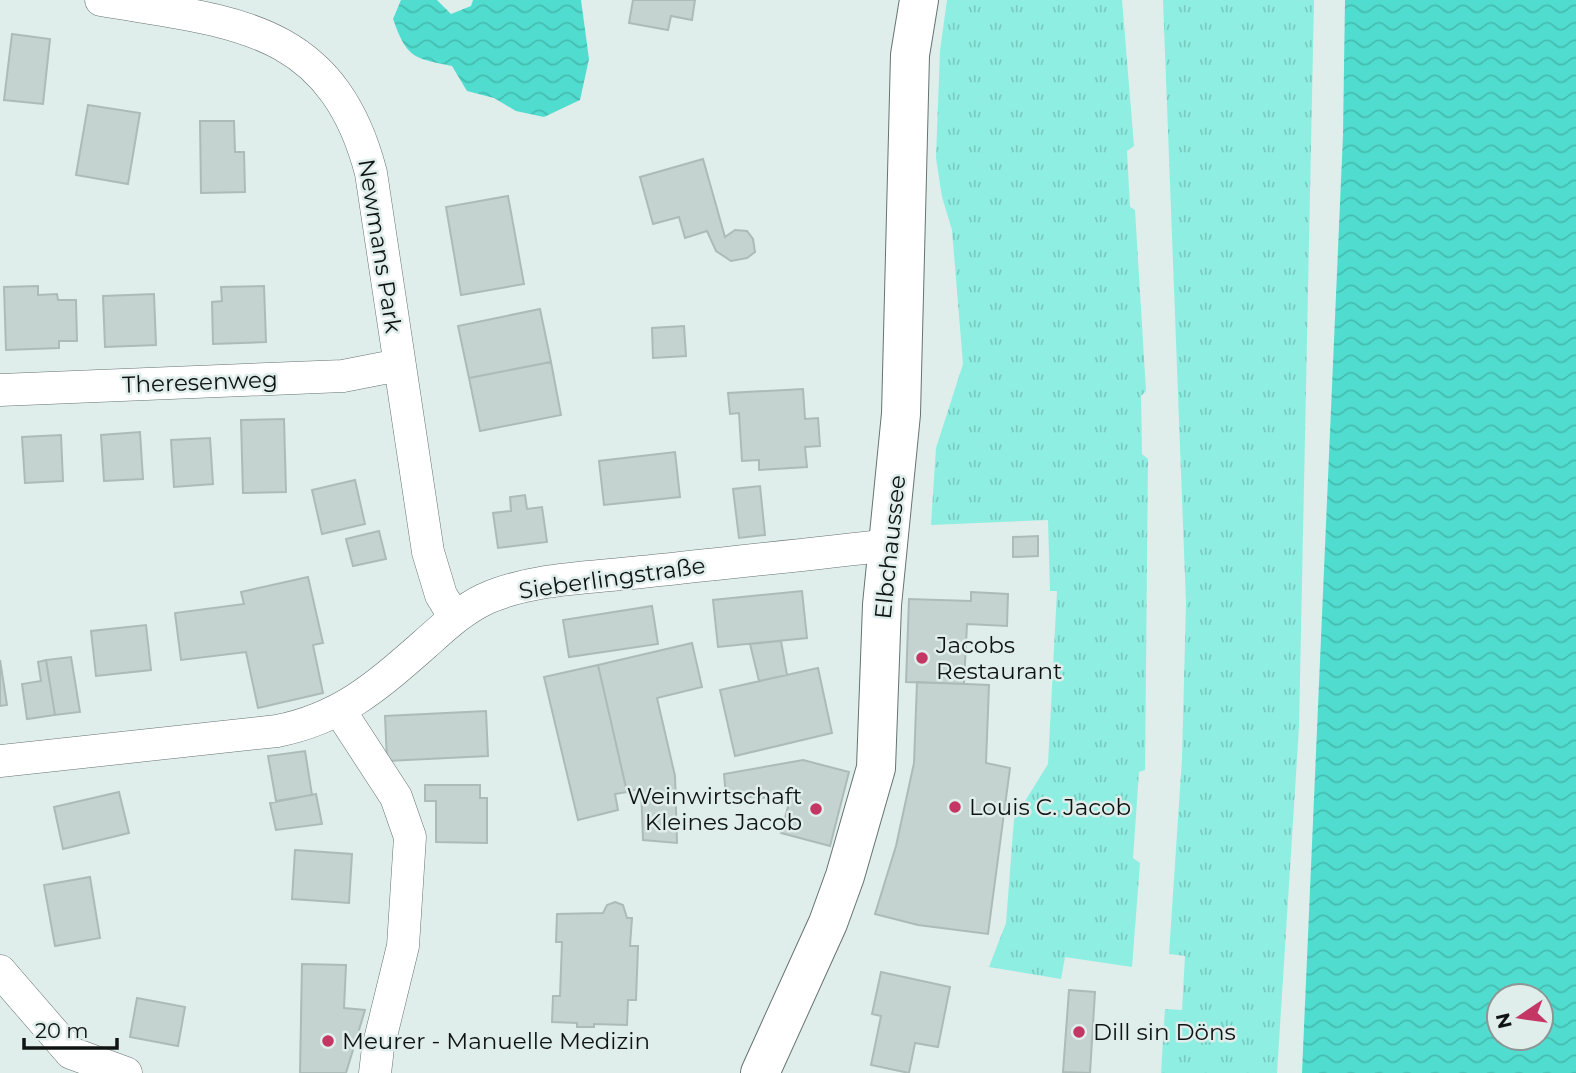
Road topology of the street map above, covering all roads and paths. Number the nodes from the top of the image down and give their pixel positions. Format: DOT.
graph roads {
  1 [pos="100,0"];
  2 [pos="919,0"];
  3 [pos="399,365"];
  4 [pos="0,390"];
  5 [pos="889,545"];
  6 [pos="455,618"];
  7 [pos="340,711"];
  8 [pos="0,761"];
  9 [pos="0,971"];
  10 [pos="126,1073"];
  11 [pos="375,1073"];
  12 [pos="760,1073"];
  1 -- 3 [label="street, Newmans Park"];
  2 -- 5 [label="main road, Elbchaussee"];
  3 -- 4 [label="street, Theresenweg"];
  3 -- 6 [label="street, Newmans Park"];
  5 -- 6 [label="street, Sieberlingstraße"];
  5 -- 12 [label="main road, Elbchaussee"];
  6 -- 7 [label="street, Sieberlingstraße"];
  7 -- 8 [label="street, Sieberlingstraße"];
  7 -- 11 [label="street"];
  9 -- 10 [label="street"];
}
